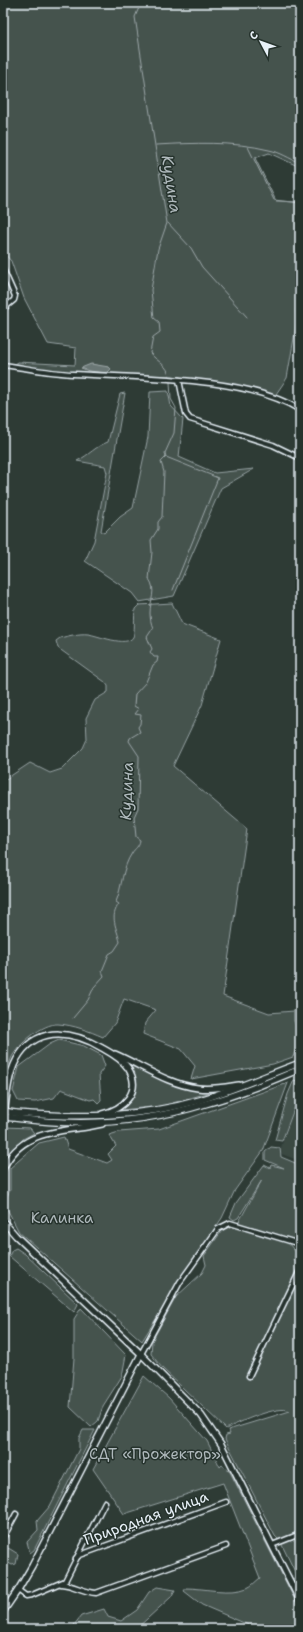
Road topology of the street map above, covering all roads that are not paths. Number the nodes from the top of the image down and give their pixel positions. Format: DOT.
graph roads {
  1 [pos="3,269"];
  2 [pos="3,309"];
  3 [pos="3,365"];
  4 [pos="178,380"];
  5 [pos="300,410"];
  6 [pos="300,458"];
  7 [pos="108,1051"];
  8 [pos="300,1063"];
  9 [pos="300,1069"];
  10 [pos="243,1085"];
  11 [pos="3,1111"];
  12 [pos="15,1116"];
  13 [pos="91,1116"];
  14 [pos="3,1117"];
  15 [pos="108,1122"];
  16 [pos="3,1169"];
  17 [pos="3,1221"];
  18 [pos="3,1226"];
  19 [pos="16,1236"];
  20 [pos="300,1244"];
  21 [pos="300,1270"];
  22 [pos="140,1354"];
  23 [pos="249,1376"];
  24 [pos="105,1502"];
  25 [pos="226,1502"];
  26 [pos="16,1514"];
  27 [pos="300,1534"];
  28 [pos="3,1538"];
  29 [pos="272,1545"];
  30 [pos="226,1546"];
  31 [pos="76,1558"];
  32 [pos="61,1584"];
  33 [pos="18,1590"];
  34 [pos="300,1601"];
  35 [pos="3,1612"];
  1 -- 2 [label="street"];
  3 -- 4 [label="street"];
  4 -- 5 [label="street"];
  4 -- 6 [label="street"];
  7 -- 10 [label="main road"];
  7 -- 13 [label="main road"];
  7 -- 14 [label="main road"];
  8 -- 10 [label="highway"];
  9 -- 15 [label="highway"];
  10 -- 13 [label="highway"];
  11 -- 12 [label="highway, bridge"];
  12 -- 13 [label="highway"];
  12 -- 14 [label="highway, bridge"];
  12 -- 15 [label="highway"];
  15 -- 16 [label="main road"];
  17 -- 19 [label="main road"];
  18 -- 19 [label="main road"];
  19 -- 22 [label="main road"];
  20 -- 22 [label="street"];
  21 -- 23 [label="street"];
  22 -- 29 [label="main road"];
  22 -- 33 [label="main road"];
  24 -- 31 [label="street"];
  25 -- 31 [label="street, Природная улица"];
  26 -- 28 [label="street"];
  27 -- 29 [label="street"];
  29 -- 34 [label="main road"];
  30 -- 32 [label="street"];
  31 -- 32 [label="street"];
  32 -- 33 [label="street"];
  33 -- 35 [label="main road"];
}
